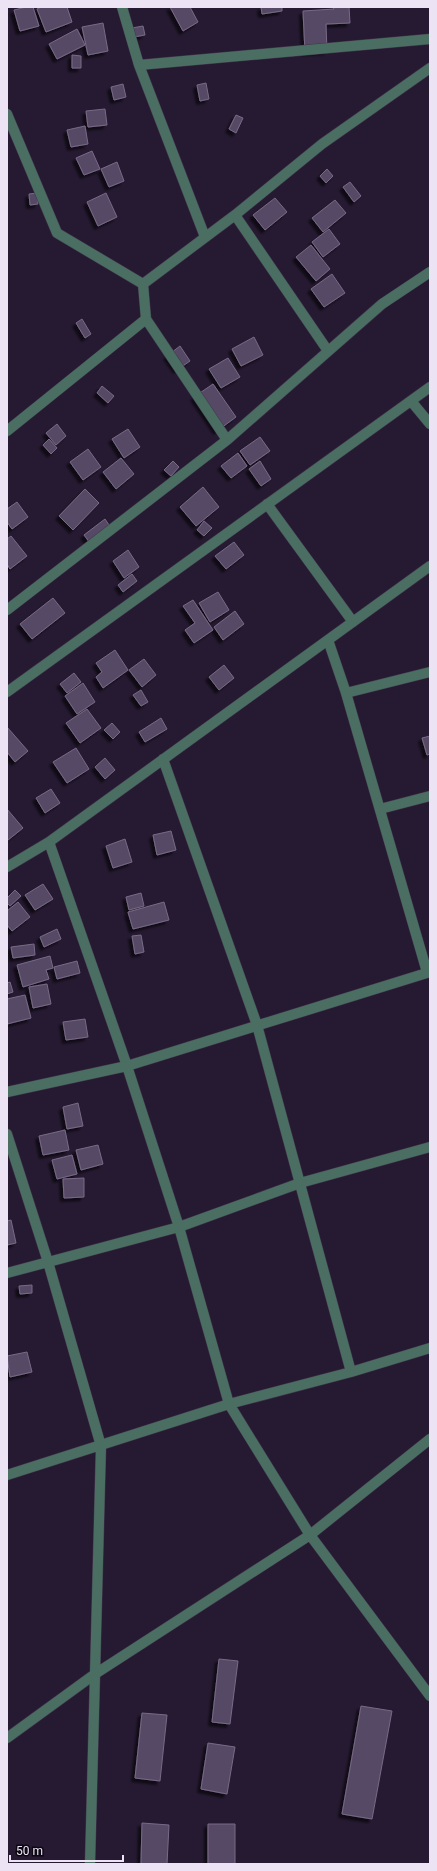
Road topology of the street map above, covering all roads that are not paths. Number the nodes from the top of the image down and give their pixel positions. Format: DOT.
graph roads {
  1 [pos="122,7"];
  2 [pos="430,39"];
  3 [pos="139,64"];
  4 [pos="430,68"];
  5 [pos="7,114"];
  6 [pos="235,215"];
  7 [pos="205,237"];
  8 [pos="430,272"];
  9 [pos="143,284"];
  10 [pos="146,319"];
  11 [pos="328,351"];
  12 [pos="430,387"];
  13 [pos="410,401"];
  14 [pos="430,424"];
  15 [pos="7,431"];
  16 [pos="227,440"];
  17 [pos="267,504"];
  18 [pos="430,566"];
  19 [pos="7,610"];
  20 [pos="353,622"];
  21 [pos="328,640"];
  22 [pos="430,672"];
  23 [pos="7,692"];
  24 [pos="346,694"];
  25 [pos="163,759"];
  26 [pos="430,796"];
  27 [pos="380,809"];
  28 [pos="49,842"];
  29 [pos="7,867"];
  30 [pos="429,972"];
  31 [pos="257,1025"];
  32 [pos="127,1066"];
  33 [pos="7,1092"];
  34 [pos="7,1134"];
  35 [pos="430,1147"];
  36 [pos="300,1183"];
  37 [pos="179,1227"];
  38 [pos="48,1262"];
  39 [pos="7,1273"];
  40 [pos="430,1348"];
  41 [pos="351,1372"];
  42 [pos="229,1404"];
  43 [pos="430,1440"];
  44 [pos="101,1446"];
  45 [pos="7,1475"];
  46 [pos="310,1535"];
  47 [pos="95,1674"];
  48 [pos="430,1696"];
  49 [pos="7,1738"];
  50 [pos="90,1864"];
  1 -- 3 [label="street"];
  2 -- 3 [label="street"];
  3 -- 7 [label="street"];
  4 -- 6 [label="street"];
  5 -- 9 [label="street"];
  6 -- 7 [label="street"];
  6 -- 11 [label="street"];
  7 -- 9 [label="street"];
  8 -- 11 [label="street"];
  9 -- 10 [label="street"];
  10 -- 15 [label="street"];
  10 -- 16 [label="street"];
  11 -- 16 [label="street"];
  12 -- 13 [label="street"];
  13 -- 14 [label="street"];
  13 -- 17 [label="street"];
  16 -- 19 [label="street"];
  17 -- 20 [label="street"];
  17 -- 23 [label="street"];
  18 -- 20 [label="street"];
  20 -- 21 [label="street"];
  21 -- 24 [label="street"];
  21 -- 25 [label="street"];
  22 -- 24 [label="street"];
  24 -- 27 [label="street"];
  25 -- 28 [label="street"];
  25 -- 31 [label="street"];
  26 -- 27 [label="street"];
  27 -- 30 [label="street"];
  28 -- 29 [label="street"];
  28 -- 32 [label="street"];
  30 -- 31 [label="street"];
  31 -- 32 [label="street"];
  31 -- 36 [label="street"];
  32 -- 33 [label="street"];
  32 -- 37 [label="street"];
  34 -- 38 [label="street"];
  35 -- 36 [label="street"];
  36 -- 37 [label="street"];
  36 -- 41 [label="street"];
  37 -- 38 [label="street"];
  37 -- 42 [label="street"];
  38 -- 39 [label="street"];
  38 -- 44 [label="street"];
  40 -- 41 [label="street"];
  41 -- 42 [label="street"];
  42 -- 44 [label="street"];
  42 -- 46 [label="street"];
  43 -- 46 [label="street"];
  44 -- 45 [label="street"];
  44 -- 47 [label="street"];
  46 -- 47 [label="street"];
  46 -- 48 [label="street"];
  47 -- 49 [label="street"];
  47 -- 50 [label="street"];
}
